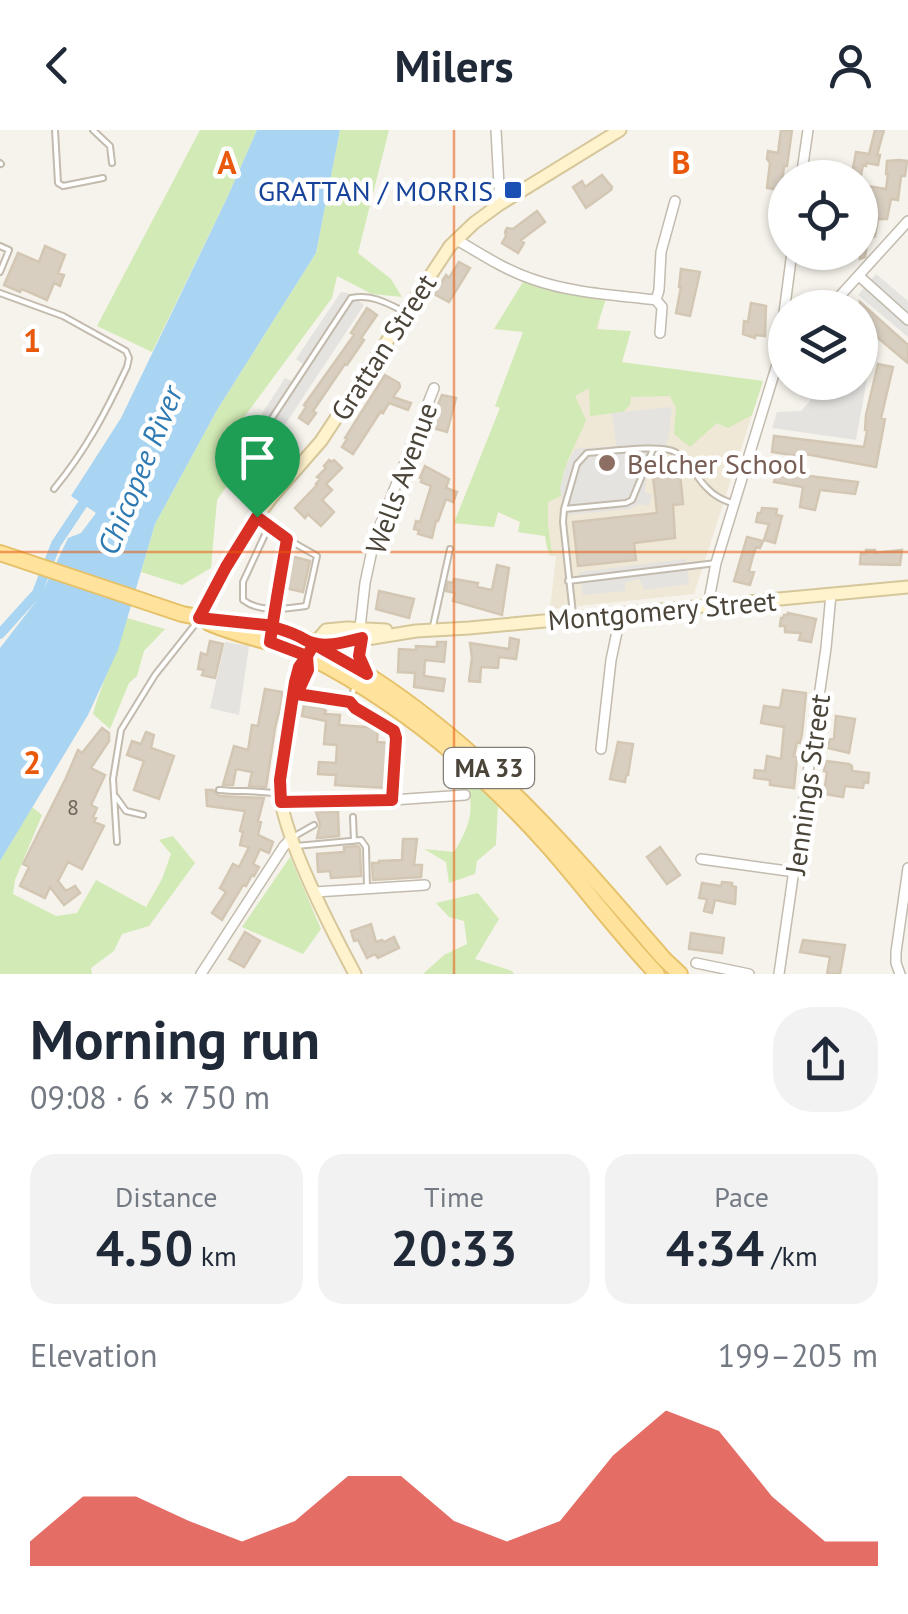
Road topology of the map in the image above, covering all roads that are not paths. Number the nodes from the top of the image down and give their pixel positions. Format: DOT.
graph roads {
  1 [pos="55,130"];
  2 [pos="93,130"];
  3 [pos="496,130"];
  4 [pos="620,130"];
  5 [pos="808,130"];
  6 [pos="804,160"];
  7 [pos="112,162"];
  8 [pos="103,178"];
  9 [pos="675,201"];
  10 [pos="500,204"];
  11 [pos="908,221"];
  12 [pos="456,240"];
  13 [pos="0,246"];
  14 [pos="0,272"];
  15 [pos="859,276"];
  16 [pos="846,290"];
  17 [pos="0,293"];
  18 [pos="656,300"];
  19 [pos="406,312"];
  20 [pos="908,320"];
  21 [pos="660,333"];
  22 [pos="434,388"];
  23 [pos="768,400"];
  24 [pos="653,449"];
  25 [pos="284,483"];
  26 [pos="54,489"];
  27 [pos="734,504"];
  28 [pos="564,510"];
  29 [pos="257,517"];
  30 [pos="269,526"];
  31 [pos="287,539"];
  32 [pos="450,549"];
  33 [pos="0,553"];
  34 [pos="232,556"];
  35 [pos="716,562"];
  36 [pos="251,566"];
  37 [pos="568,581"];
  38 [pos="908,587"];
  39 [pos="831,594"];
  40 [pos="708,605"];
  41 [pos="275,608"];
  42 [pos="621,613"];
  43 [pos="199,618"];
  44 [pos="574,618"];
  45 [pos="272,627"];
  46 [pos="238,628"];
  47 [pos="432,630"];
  48 [pos="356,632"];
  49 [pos="310,650"];
  50 [pos="361,680"];
  51 [pos="295,694"];
  52 [pos="350,702"];
  53 [pos="601,749"];
  54 [pos="219,790"];
  55 [pos="114,793"];
  56 [pos="466,795"];
  57 [pos="280,798"];
  58 [pos="392,800"];
  59 [pos="143,815"];
  60 [pos="354,816"];
  61 [pos="314,825"];
  62 [pos="354,840"];
  63 [pos="117,842"];
  64 [pos="294,842"];
  65 [pos="702,859"];
  66 [pos="908,868"];
  67 [pos="794,872"];
  68 [pos="425,885"];
  69 [pos="367,888"];
  70 [pos="316,892"];
  71 [pos="696,964"];
  72 [pos="201,974"];
  73 [pos="355,974"];
  74 [pos="657,974"];
  75 [pos="680,974"];
  76 [pos="749,974"];
  77 [pos="779,974"];
  78 [pos="900,974"];
  1 -- 8 [label="lane"];
  2 -- 7 [label="lane"];
  3 -- 10 [label="street"];
  4 -- 10 [label="main road, Grattan Street"];
  5 -- 6 [label="street"];
  9 -- 18 [label="street"];
  10 -- 12 [label="main road, Grattan Street"];
  11 -- 15 [label="street"];
  12 -- 18 [label="street"];
  12 -- 19 [label="main road, Grattan Street"];
  13 -- 14 [label="lane"];
  15 -- 16 [label="street"];
  15 -- 20 [label="street"];
  17 -- 26 [label="lane"];
  18 -- 21 [label="street"];
  19 -- 25 [label="main road, Grattan Street"];
  19 -- 25 [label="lane"];
  22 -- 48 [label="street, Wells Avenue"];
  23 -- 27 [label="street"];
  24 -- 27 [label="lane"];
  24 -- 28 [label="lane"];
  24 -- 28 [label="lane"];
  25 -- 29 [label="main road, Grattan Street"];
  27 -- 35 [label="street"];
  28 -- 37 [label="lane"];
  29 -- 30 [label="lane"];
  29 -- 34 [label="main road, Grattan Street"];
  30 -- 31 [label="lane"];
  30 -- 36 [label="lane"];
  31 -- 41 [label="lane"];
  31 -- 41 [label="lane"];
  32 -- 47 [label="lane"];
  33 -- 43 [label="main road"];
  34 -- 36 [label="lane"];
  34 -- 43 [label="main road, Grattan Street"];
  35 -- 37 [label="lane"];
  35 -- 40 [label="street"];
  36 -- 41 [label="lane"];
  37 -- 44 [label="lane"];
  38 -- 39 [label="main road, Montgomery Street"];
  39 -- 40 [label="main road, Montgomery Street"];
  39 -- 67 [label="street, Jennings Street"];
  40 -- 42 [label="main road, Montgomery Street"];
  41 -- 45 [label="lane"];
  42 -- 44 [label="main road, Montgomery Street"];
  42 -- 53 [label="street"];
  43 -- 46 [label="main road, MA 33"];
  43 -- 55 [label="lane"];
  44 -- 47 [label="main road, Montgomery Street"];
  45 -- 46 [label="main road, MA 33"];
  45 -- 49 [label="main road, MA 33"];
  46 -- 49 [label="main road, MA 33"];
  47 -- 48 [label="main road, Montgomery Street"];
  48 -- 49 [label="main road, Montgomery Street"];
  48 -- 49 [label="main road"];
  48 -- 50 [label="main road"];
  49 -- 50 [label="main road, MA 33"];
  49 -- 51 [label="main road"];
  50 -- 52 [label="lane"];
  50 -- 74 [label="main road, MA 33"];
  50 -- 75 [label="main road, MA 33"];
  51 -- 52 [label="lane"];
  51 -- 57 [label="main road"];
  52 -- 58 [label="lane"];
  54 -- 57 [label="lane"];
  55 -- 59 [label="lane"];
  55 -- 63 [label="lane"];
  56 -- 58 [label="street"];
  57 -- 58 [label="street"];
  57 -- 64 [label="main road"];
  60 -- 62 [label="lane"];
  61 -- 64 [label="lane"];
  62 -- 64 [label="lane"];
  62 -- 69 [label="lane"];
  64 -- 70 [label="main road"];
  64 -- 72 [label="street"];
  65 -- 67 [label="street"];
  66 -- 78 [label="street"];
  67 -- 77 [label="street, Jennings Street"];
  68 -- 69 [label="street"];
  69 -- 70 [label="street"];
  70 -- 73 [label="main road"];
  71 -- 76 [label="street"];
}
